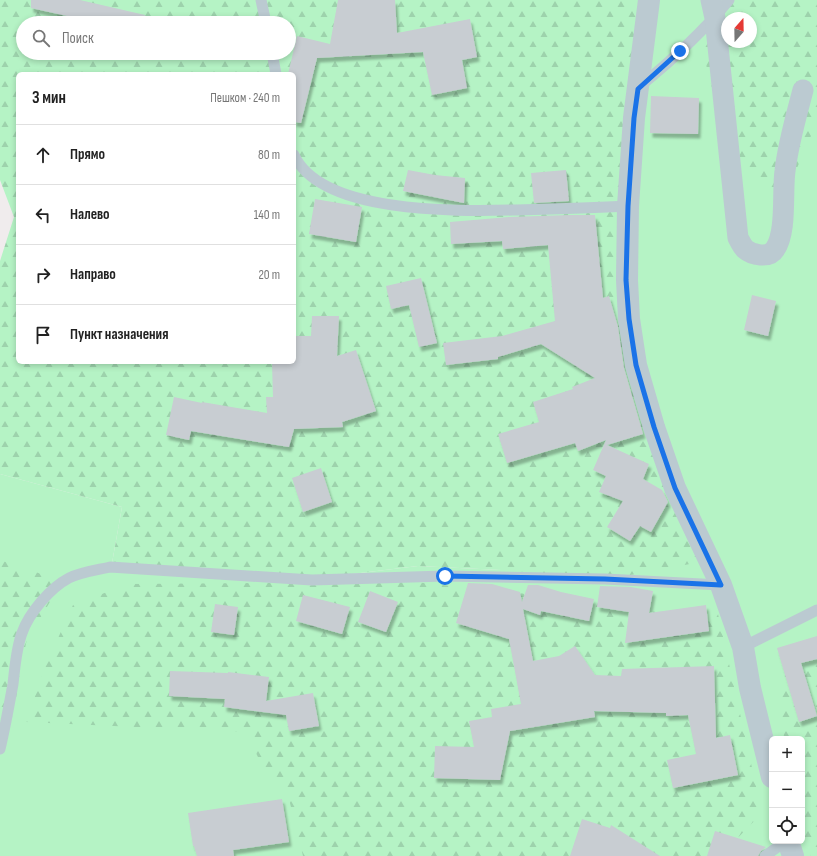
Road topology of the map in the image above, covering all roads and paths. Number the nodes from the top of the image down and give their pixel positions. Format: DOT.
graph roads {
  1 [pos="261,0"];
  2 [pos="649,0"];
  3 [pos="729,0"];
  4 [pos="713,9"];
  5 [pos="264,16"];
  6 [pos="273,60"];
  7 [pos="276,72"];
  8 [pos="638,89"];
  9 [pos="803,90"];
  10 [pos="296,159"];
  11 [pos="628,206"];
  12 [pos="721,585"];
  13 [pos="817,610"];
  14 [pos="743,647"];
  15 [pos="0,749"];
  16 [pos="771,772"];
  17 [pos="783,844"];
  18 [pos="788,844"];
  19 [pos="765,856"];
  20 [pos="793,856"];
  1 -- 5 [label="lane"];
  2 -- 8 [label="street"];
  3 -- 4 [label="lane"];
  4 -- 8 [label="lane"];
  4 -- 9 [label="street"];
  6 -- 7 [label="lane"];
  8 -- 11 [label="street"];
  10 -- 11 [label="lane"];
  11 -- 12 [label="street"];
  12 -- 14 [label="street"];
  12 -- 15 [label="lane"];
  13 -- 14 [label="lane"];
  14 -- 16 [label="street"];
  17 -- 19 [label="lane"];
  18 -- 20 [label="street"];
}
